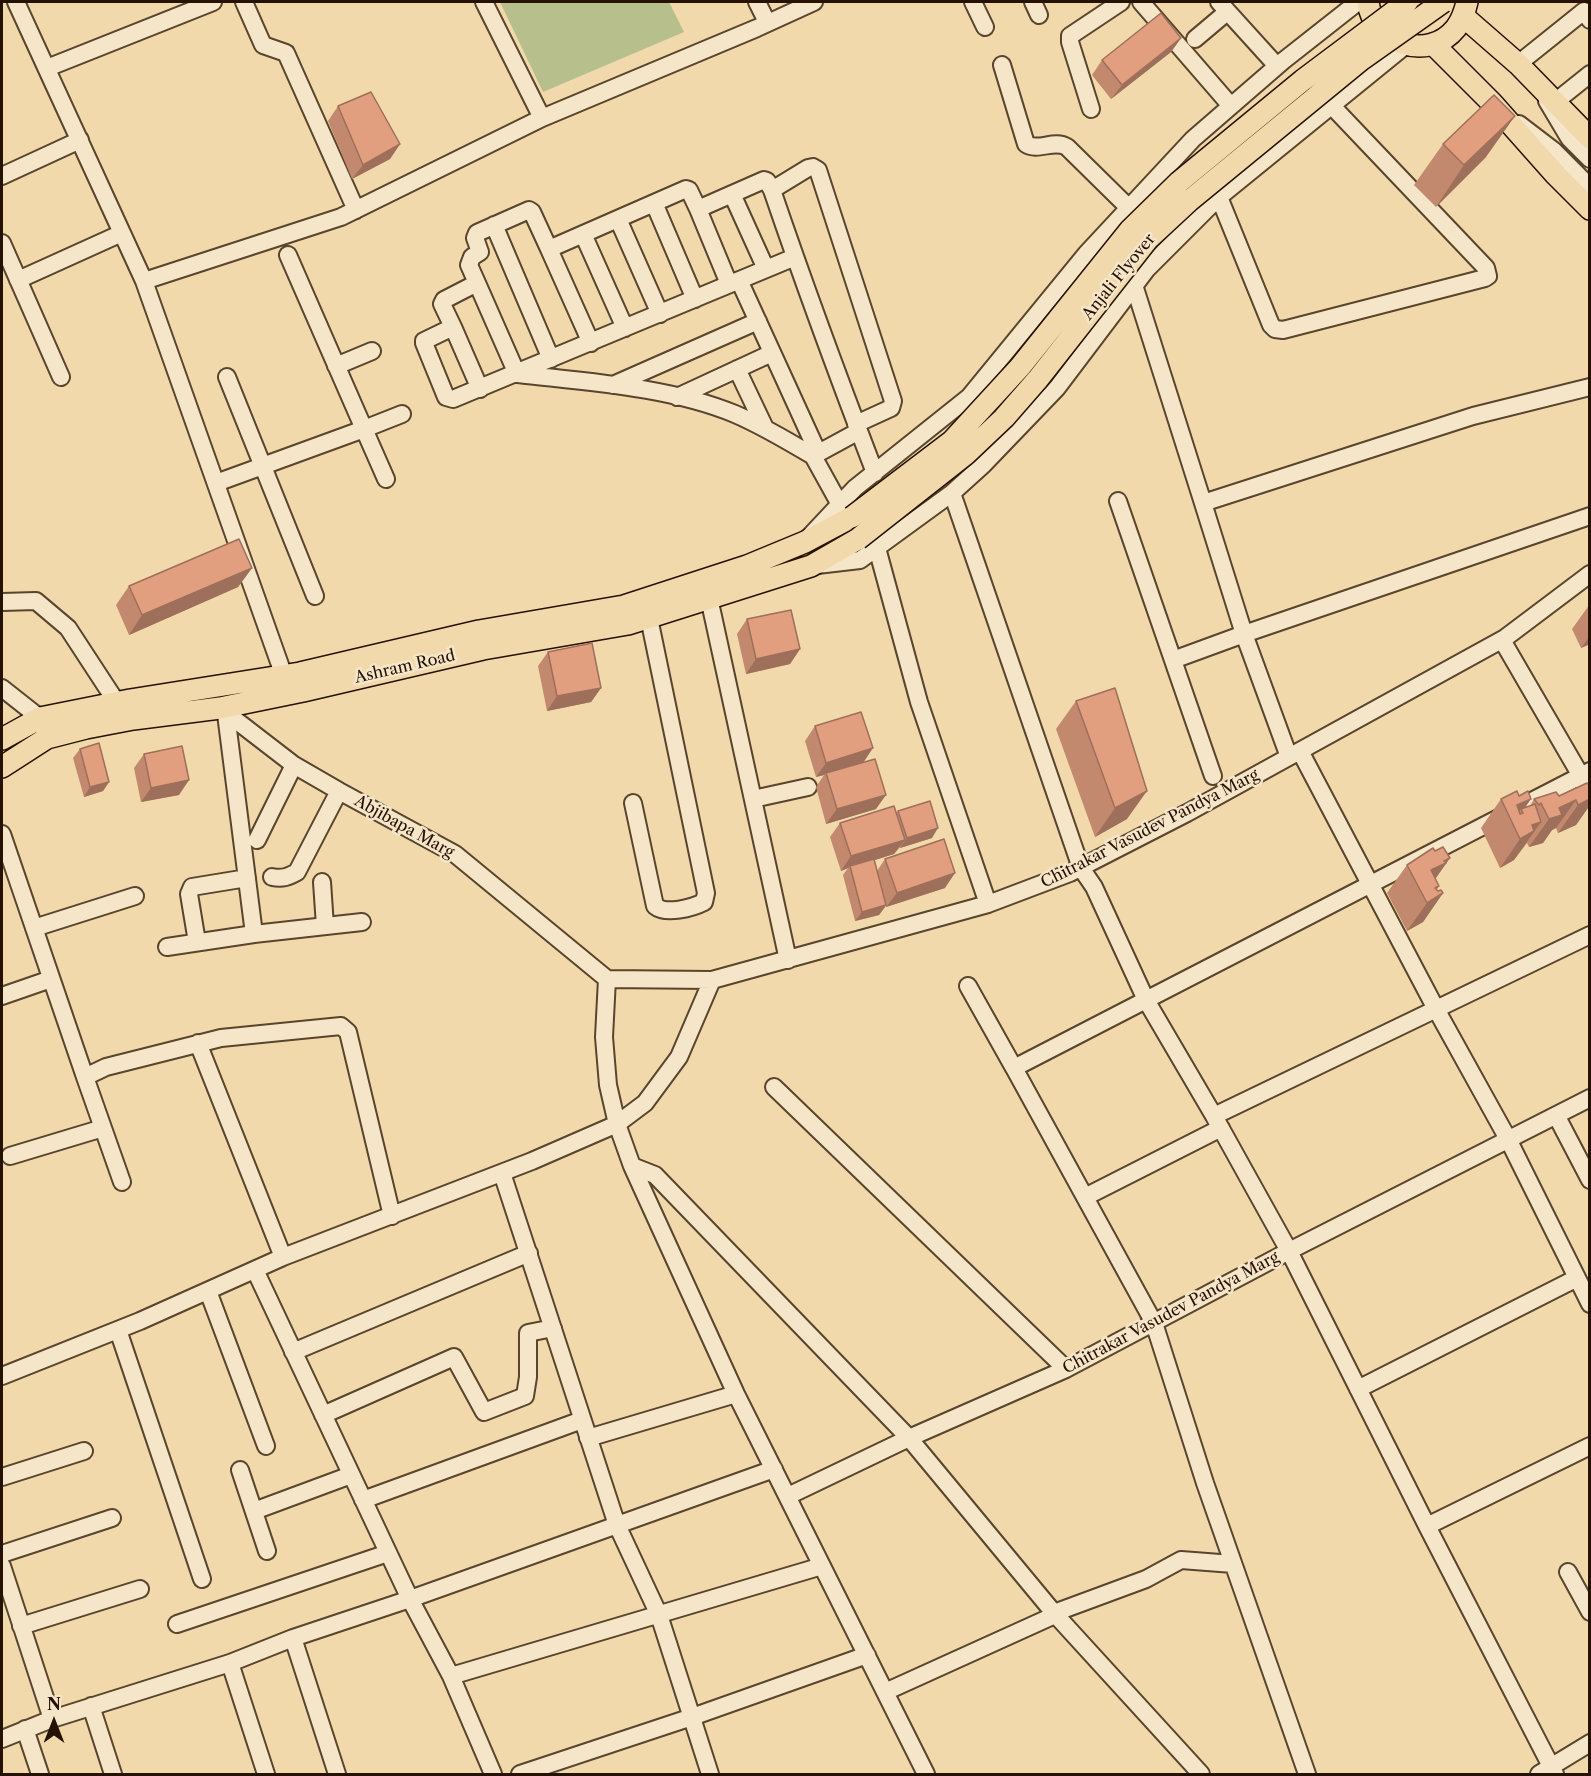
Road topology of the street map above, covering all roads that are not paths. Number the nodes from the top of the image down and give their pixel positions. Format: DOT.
graph roads {
  1 [pos="16,2"];
  2 [pos="213,2"];
  3 [pos="243,2"];
  4 [pos="484,2"];
  5 [pos="757,2"];
  6 [pos="814,2"];
  7 [pos="974,2"];
  8 [pos="1121,2"];
  9 [pos="1141,2"];
  10 [pos="1358,2"];
  11 [pos="1368,2"];
  12 [pos="1407,2"];
  13 [pos="1443,2"];
  14 [pos="1466,5"];
  15 [pos="1223,7"];
  16 [pos="1590,20"];
  17 [pos="767,22"];
  18 [pos="985,27"];
  19 [pos="1195,39"];
  20 [pos="1433,44"];
  21 [pos="1406,45"];
  22 [pos="1518,64"];
  23 [pos="1002,65"];
  24 [pos="1277,66"];
  25 [pos="47,68"];
  26 [pos="1590,75"];
  27 [pos="1534,80"];
  28 [pos="1555,102"];
  29 [pos="1492,104"];
  30 [pos="1331,105"];
  31 [pos="1231,106"];
  32 [pos="1091,109"];
  33 [pos="542,118"];
  34 [pos="1590,138"];
  35 [pos="80,140"];
  36 [pos="1590,159"];
  37 [pos="2,176"];
  38 [pos="1590,187"];
  39 [pos="772,190"];
  40 [pos="732,194"];
  41 [pos="1219,197"];
  42 [pos="654,203"];
  43 [pos="1129,208"];
  44 [pos="698,209"];
  45 [pos="1590,209"];
  46 [pos="356,210"];
  47 [pos="618,219"];
  48 [pos="494,225"];
  49 [pos="122,233"];
  50 [pos="583,234"];
  51 [pos="2,243"];
  52 [pos="549,249"];
  53 [pos="288,255"];
  54 [pos="795,257"];
  55 [pos="766,268"];
  56 [pos="18,280"];
  57 [pos="144,281"];
  58 [pos="734,282"];
  59 [pos="477,283"];
  60 [pos="1134,285"];
  61 [pos="696,298"];
  62 [pos="660,314"];
  63 [pos="758,321"];
  64 [pos="453,327"];
  65 [pos="625,328"];
  66 [pos="591,343"];
  67 [pos="372,351"];
  68 [pos="772,353"];
  69 [pos="551,359"];
  70 [pos="336,366"];
  71 [pos="737,369"];
  72 [pos="517,374"];
  73 [pos="61,377"];
  74 [pos="227,377"];
  75 [pos="612,385"];
  76 [pos="1590,387"];
  77 [pos="480,389"];
  78 [pos="677,397"];
  79 [pos="402,414"];
  80 [pos="765,428"];
  81 [pos="857,428"];
  82 [pos="364,429"];
  83 [pos="816,455"];
  84 [pos="264,465"];
  85 [pos="874,472"];
  86 [pos="386,479"];
  87 [pos="216,483"];
  88 [pos="952,493"];
  89 [pos="1118,501"];
  90 [pos="1203,502"];
  91 [pos="845,510"];
  92 [pos="1590,516"];
  93 [pos="805,542"];
  94 [pos="867,543"];
  95 [pos="811,566"];
  96 [pos="1590,574"];
  97 [pos="315,596"];
  98 [pos="709,598"];
  99 [pos="2,602"];
  100 [pos="649,618"];
  101 [pos="1244,634"];
  102 [pos="1502,639"];
  103 [pos="1173,660"];
  104 [pos="284,676"];
  105 [pos="2,688"];
  106 [pos="117,703"];
  107 [pos="223,711"];
  108 [pos="43,728"];
  109 [pos="2,739"];
  110 [pos="1295,754"];
  111 [pos="3,761"];
  112 [pos="294,765"];
  113 [pos="1585,773"];
  114 [pos="1213,776"];
  115 [pos="808,787"];
  116 [pos="339,791"];
  117 [pos="1590,797"];
  118 [pos="753,799"];
  119 [pos="633,803"];
  120 [pos="2,834"];
  121 [pos="257,840"];
  122 [pos="1081,868"];
  123 [pos="272,877"];
  124 [pos="247,878"];
  125 [pos="322,882"];
  126 [pos="1371,885"];
  127 [pos="135,896"];
  128 [pos="988,904"];
  129 [pos="362,922"];
  130 [pos="325,926"];
  131 [pos="34,928"];
  132 [pos="254,934"];
  133 [pos="1590,935"];
  134 [pos="197,942"];
  135 [pos="167,946"];
  136 [pos="788,960"];
  137 [pos="51,979"];
  138 [pos="607,979"];
  139 [pos="712,980"];
  140 [pos="968,986"];
  141 [pos="2,996"];
  142 [pos="1146,1000"];
  143 [pos="1436,1009"];
  144 [pos="198,1043"];
  145 [pos="1014,1068"];
  146 [pos="85,1077"];
  147 [pos="774,1087"];
  148 [pos="1590,1098"];
  149 [pos="1556,1115"];
  150 [pos="1217,1122"];
  151 [pos="617,1124"];
  152 [pos="103,1128"];
  153 [pos="1508,1139"];
  154 [pos="10,1156"];
  155 [pos="632,1166"];
  156 [pos="502,1173"];
  157 [pos="1590,1180"];
  158 [pos="122,1182"];
  159 [pos="1086,1197"];
  160 [pos="392,1216"];
  161 [pos="1289,1251"];
  162 [pos="529,1253"];
  163 [pos="283,1257"];
  164 [pos="255,1270"];
  165 [pos="1576,1278"];
  166 [pos="208,1291"];
  167 [pos="1590,1304"];
  168 [pos="1154,1323"];
  169 [pos="553,1328"];
  170 [pos="118,1330"];
  171 [pos="293,1352"];
  172 [pos="1066,1369"];
  173 [pos="2,1376"];
  174 [pos="1358,1389"];
  175 [pos="736,1394"];
  176 [pos="323,1415"];
  177 [pos="582,1420"];
  178 [pos="588,1438"];
  179 [pos="909,1438"];
  180 [pos="266,1446"];
  181 [pos="1590,1446"];
  182 [pos="84,1451"];
  183 [pos="774,1469"];
  184 [pos="240,1470"];
  185 [pos="351,1475"];
  186 [pos="2,1477"];
  187 [pos="788,1497"];
  188 [pos="363,1500"];
  189 [pos="254,1511"];
  190 [pos="112,1518"];
  191 [pos="616,1525"];
  192 [pos="1427,1526"];
  193 [pos="267,1551"];
  194 [pos="388,1553"];
  195 [pos="2,1554"];
  196 [pos="1233,1564"];
  197 [pos="2,1566"];
  198 [pos="822,1566"];
  199 [pos="1568,1572"];
  200 [pos="202,1579"];
  201 [pos="140,1589"];
  202 [pos="410,1599"];
  203 [pos="1590,1612"];
  204 [pos="1054,1613"];
  205 [pos="659,1615"];
  206 [pos="177,1624"];
  207 [pos="21,1626"];
  208 [pos="293,1638"];
  209 [pos="867,1655"];
  210 [pos="230,1663"];
  211 [pos="451,1676"];
  212 [pos="885,1692"];
  213 [pos="91,1706"];
  214 [pos="692,1717"];
  215 [pos="52,1719"];
  216 [pos="25,1729"];
  217 [pos="2,1738"];
  218 [pos="1590,1743"];
  219 [pos="1548,1772"];
  220 [pos="40,1774"];
  221 [pos="113,1774"];
  222 [pos="266,1774"];
  223 [pos="337,1774"];
  224 [pos="493,1774"];
  225 [pos="520,1774"];
  226 [pos="710,1774"];
  227 [pos="926,1774"];
  228 [pos="1201,1774"];
  229 [pos="1308,1774"];
  1 -- 25 [label="street"];
  2 -- 25 [label="street"];
  3 -- 46 [label="street"];
  4 -- 33 [label="street"];
  5 -- 17 [label="street"];
  6 -- 17 [label="street"];
  7 -- 18 [label="street"];
  8 -- 32 [label="street"];
  9 -- 31 [label="street"];
  10 -- 24 [label="street"];
  11 -- 21 [label="main road"];
  12 -- 91 [label="main road, Anjali Flyover, bridge"];
  13 -- 94 [label="main road, Anjali Flyover, bridge"];
  14 -- 20 [label="main road"];
  14 -- 22 [label="main road"];
  15 -- 19 [label="street"];
  15 -- 24 [label="street"];
  16 -- 22 [label="street"];
  17 -- 33 [label="street"];
  20 -- 21 [label="main road"];
  20 -- 29 [label="main road"];
  21 -- 30 [label="street"];
  22 -- 27 [label="main road"];
  23 -- 43 [label="street"];
  24 -- 31 [label="street"];
  25 -- 35 [label="street"];
  26 -- 28 [label="street"];
  27 -- 28 [label="main road"];
  27 -- 36 [label="street"];
  28 -- 34 [label="main road"];
  29 -- 38 [label="street"];
  29 -- 45 [label="main road"];
  30 -- 41 [label="street"];
  30 -- 41 [label="street"];
  31 -- 43 [label="street"];
  33 -- 46 [label="street"];
  35 -- 37 [label="street"];
  35 -- 49 [label="street"];
  39 -- 40 [label="street"];
  39 -- 54 [label="street"];
  39 -- 81 [label="street"];
  40 -- 44 [label="street"];
  40 -- 55 [label="street"];
  41 -- 60 [label="street"];
  42 -- 44 [label="street"];
  42 -- 47 [label="street"];
  42 -- 61 [label="street"];
  43 -- 85 [label="street"];
  44 -- 58 [label="street"];
  46 -- 57 [label="street"];
  47 -- 50 [label="street"];
  47 -- 62 [label="street"];
  48 -- 52 [label="street"];
  48 -- 59 [label="street"];
  48 -- 69 [label="street"];
  49 -- 56 [label="street"];
  49 -- 57 [label="street"];
  50 -- 52 [label="street"];
  50 -- 65 [label="street"];
  51 -- 56 [label="street"];
  52 -- 66 [label="street"];
  53 -- 70 [label="street"];
  54 -- 55 [label="street"];
  54 -- 81 [label="street"];
  55 -- 58 [label="street"];
  56 -- 73 [label="street"];
  57 -- 87 [label="street"];
  58 -- 61 [label="street"];
  58 -- 63 [label="street"];
  59 -- 64 [label="street"];
  59 -- 72 [label="street"];
  60 -- 88 [label="street"];
  60 -- 90 [label="street"];
  61 -- 62 [label="street"];
  62 -- 65 [label="street"];
  63 -- 68 [label="street"];
  63 -- 75 [label="street"];
  64 -- 77 [label="street"];
  64 -- 77 [label="street"];
  65 -- 66 [label="street"];
  66 -- 69 [label="street"];
  67 -- 70 [label="street"];
  68 -- 71 [label="street"];
  68 -- 83 [label="street"];
  69 -- 72 [label="street"];
  70 -- 82 [label="street"];
  71 -- 78 [label="street"];
  71 -- 80 [label="street"];
  72 -- 75 [label="street"];
  72 -- 77 [label="street"];
  74 -- 84 [label="street"];
  75 -- 78 [label="street"];
  76 -- 90 [label="street"];
  78 -- 80 [label="street"];
  79 -- 82 [label="street"];
  80 -- 83 [label="street"];
  81 -- 83 [label="street"];
  81 -- 85 [label="street"];
  82 -- 84 [label="street"];
  82 -- 86 [label="street"];
  83 -- 91 [label="street"];
  84 -- 87 [label="street"];
  84 -- 97 [label="street"];
  85 -- 91 [label="street"];
  87 -- 104 [label="street"];
  88 -- 94 [label="street"];
  88 -- 122 [label="street"];
  89 -- 103 [label="street"];
  90 -- 101 [label="street"];
  91 -- 93 [label="main road, Anjali Flyover"];
  92 -- 101 [label="street"];
  93 -- 104 [label="main road, Ashram Road"];
  94 -- 95 [label="main road, Anjali Flyover"];
  94 -- 128 [label="street"];
  95 -- 98 [label="main road, Ashram Road"];
  96 -- 102 [label="street, Chitrakar Vasudev Pandya Marg"];
  98 -- 100 [label="main road, Ashram Road"];
  98 -- 118 [label="street"];
  99 -- 106 [label="street"];
  100 -- 107 [label="main road, Ashram Road"];
  100 -- 119 [label="street"];
  101 -- 103 [label="street"];
  101 -- 110 [label="street"];
  102 -- 110 [label="street, Chitrakar Vasudev Pandya Marg"];
  102 -- 113 [label="street"];
  103 -- 114 [label="street"];
  104 -- 106 [label="main road, Ashram Road"];
  105 -- 108 [label="street"];
  106 -- 108 [label="main road, Ashram Road"];
  107 -- 108 [label="main road, Ashram Road"];
  107 -- 112 [label="street, Abjibapa Marg"];
  107 -- 124 [label="street"];
  108 -- 109 [label="main road, Ashram Road"];
  108 -- 111 [label="main road, Ashram Road"];
  110 -- 122 [label="street, Chitrakar Vasudev Pandya Marg"];
  110 -- 126 [label="street"];
  112 -- 116 [label="street, Abjibapa Marg"];
  112 -- 121 [label="street"];
  113 -- 117 [label="street"];
  113 -- 126 [label="street"];
  115 -- 118 [label="street"];
  116 -- 123 [label="street"];
  116 -- 138 [label="street, Abjibapa Marg"];
  118 -- 136 [label="street"];
  120 -- 131 [label="street"];
  122 -- 128 [label="street, Chitrakar Vasudev Pandya Marg"];
  122 -- 142 [label="street"];
  124 -- 132 [label="street"];
  124 -- 134 [label="street"];
  125 -- 130 [label="street"];
  126 -- 142 [label="street"];
  126 -- 143 [label="street"];
  127 -- 131 [label="street"];
  128 -- 136 [label="street, Chitrakar Vasudev Pandya Marg"];
  129 -- 130 [label="street"];
  130 -- 132 [label="street"];
  131 -- 137 [label="street"];
  132 -- 134 [label="street"];
  133 -- 143 [label="street"];
  134 -- 135 [label="street"];
  136 -- 139 [label="street, Chitrakar Vasudev Pandya Marg"];
  137 -- 141 [label="street"];
  137 -- 146 [label="street"];
  138 -- 139 [label="street, Chitrakar Vasudev Pandya Marg"];
  138 -- 151 [label="street"];
  139 -- 151 [label="street"];
  140 -- 145 [label="street"];
  142 -- 145 [label="street"];
  142 -- 150 [label="street"];
  143 -- 150 [label="street"];
  143 -- 153 [label="street"];
  144 -- 146 [label="street"];
  144 -- 160 [label="street"];
  144 -- 163 [label="street"];
  145 -- 159 [label="street"];
  146 -- 152 [label="street"];
  147 -- 172 [label="street"];
  148 -- 149 [label="street, Chitrakar Vasudev Pandya Marg"];
  149 -- 153 [label="street, Chitrakar Vasudev Pandya Marg"];
  149 -- 157 [label="street"];
  150 -- 159 [label="street"];
  150 -- 161 [label="street"];
  151 -- 155 [label="street"];
  151 -- 156 [label="street"];
  152 -- 154 [label="street"];
  152 -- 158 [label="street"];
  153 -- 161 [label="street, Chitrakar Vasudev Pandya Marg"];
  153 -- 165 [label="street"];
  155 -- 175 [label="street"];
  155 -- 179 [label="street"];
  156 -- 160 [label="street"];
  156 -- 162 [label="street"];
  159 -- 168 [label="street"];
  160 -- 163 [label="street"];
  161 -- 168 [label="street, Chitrakar Vasudev Pandya Marg"];
  161 -- 174 [label="street"];
  162 -- 169 [label="street"];
  162 -- 171 [label="street"];
  163 -- 164 [label="street"];
  164 -- 166 [label="street"];
  164 -- 171 [label="street"];
  165 -- 167 [label="street"];
  165 -- 174 [label="street"];
  166 -- 170 [label="street"];
  166 -- 180 [label="street"];
  168 -- 172 [label="street, Chitrakar Vasudev Pandya Marg"];
  168 -- 196 [label="street"];
  169 -- 176 [label="street"];
  169 -- 177 [label="street"];
  170 -- 173 [label="street"];
  170 -- 200 [label="street"];
  171 -- 176 [label="street"];
  172 -- 179 [label="street, Chitrakar Vasudev Pandya Marg"];
  174 -- 192 [label="street"];
  175 -- 178 [label="street"];
  175 -- 183 [label="street"];
  176 -- 185 [label="street"];
  177 -- 178 [label="street"];
  177 -- 188 [label="street"];
  178 -- 191 [label="street"];
  179 -- 187 [label="street, Chitrakar Vasudev Pandya Marg"];
  179 -- 204 [label="street"];
  181 -- 192 [label="street"];
  182 -- 186 [label="street"];
  183 -- 187 [label="street"];
  183 -- 191 [label="street"];
  184 -- 189 [label="street"];
  185 -- 188 [label="street"];
  185 -- 189 [label="street"];
  187 -- 198 [label="street"];
  188 -- 194 [label="street"];
  189 -- 193 [label="street"];
  190 -- 195 [label="street"];
  191 -- 202 [label="street"];
  191 -- 205 [label="street"];
  192 -- 219 [label="street"];
  194 -- 202 [label="street"];
  194 -- 206 [label="street"];
  196 -- 204 [label="street"];
  196 -- 229 [label="street"];
  197 -- 207 [label="street"];
  198 -- 205 [label="street"];
  198 -- 209 [label="street"];
  199 -- 203 [label="street"];
  201 -- 207 [label="street"];
  202 -- 208 [label="street"];
  202 -- 211 [label="street"];
  204 -- 212 [label="street"];
  204 -- 228 [label="street"];
  205 -- 211 [label="street"];
  205 -- 214 [label="street"];
  207 -- 215 [label="street"];
  208 -- 210 [label="street"];
  208 -- 223 [label="street"];
  209 -- 212 [label="street"];
  209 -- 214 [label="street"];
  210 -- 213 [label="street"];
  210 -- 222 [label="street"];
  211 -- 224 [label="street"];
  212 -- 227 [label="street"];
  213 -- 215 [label="street"];
  213 -- 221 [label="street"];
  214 -- 225 [label="street"];
  214 -- 226 [label="street"];
  215 -- 216 [label="street"];
  216 -- 217 [label="street"];
  216 -- 220 [label="street"];
  218 -- 219 [label="street"];
}
